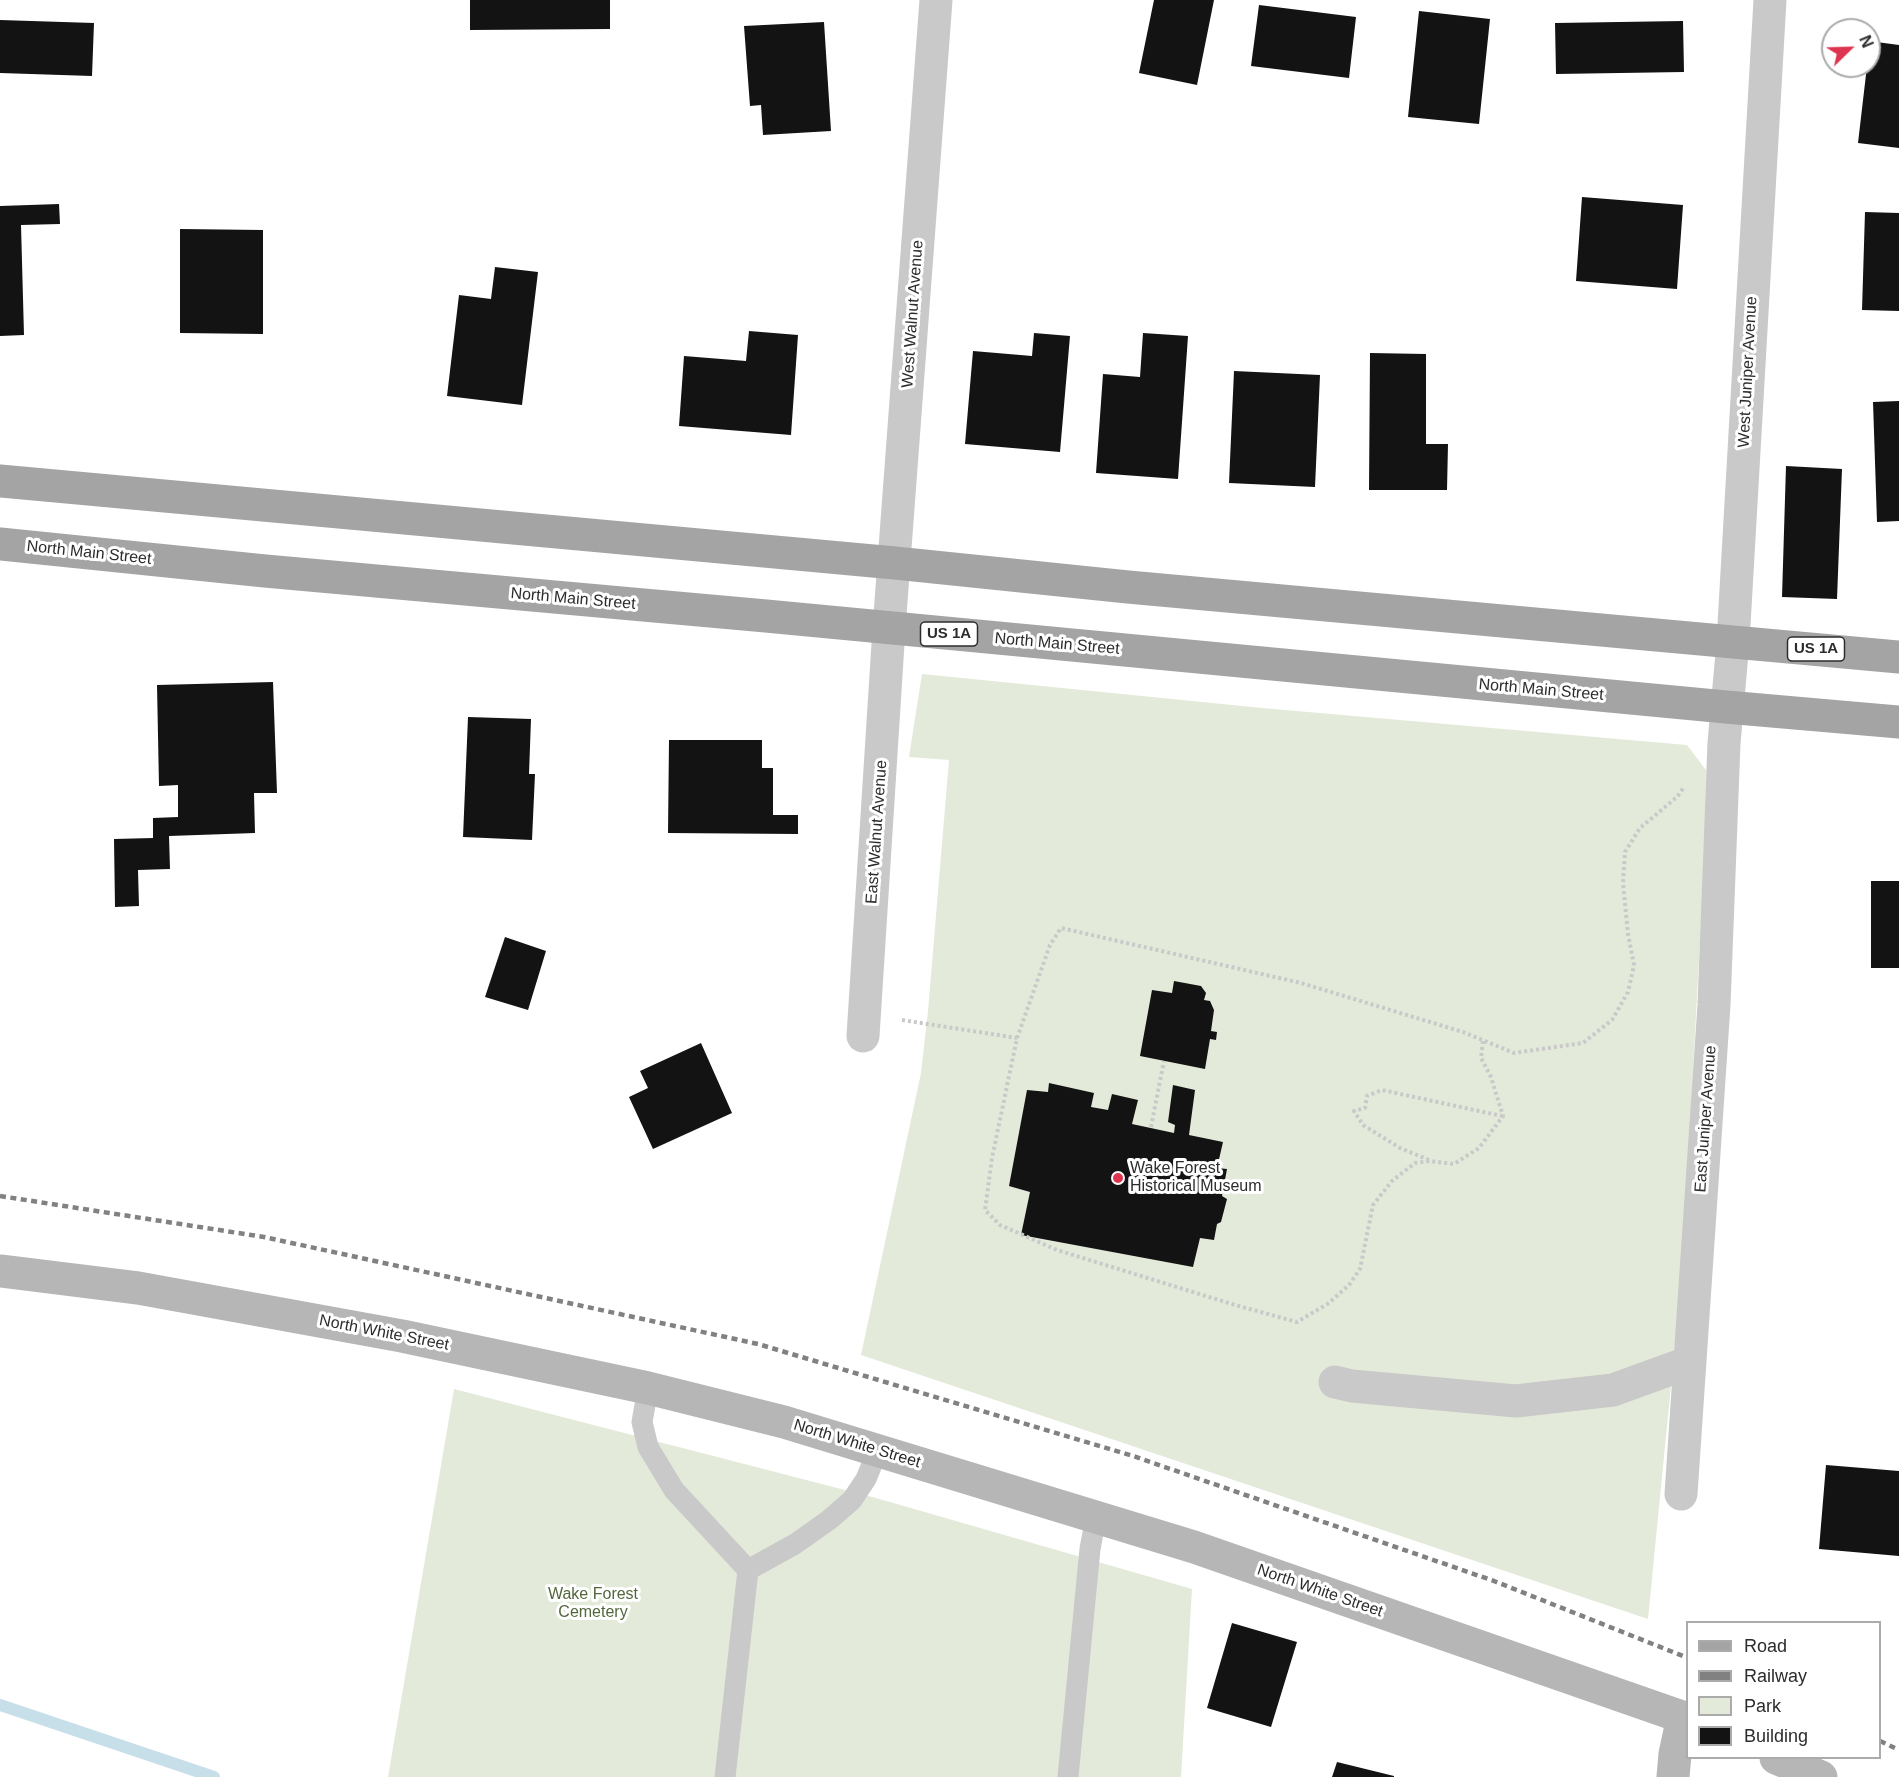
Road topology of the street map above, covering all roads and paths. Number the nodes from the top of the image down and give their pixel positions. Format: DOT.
graph roads {
  1 [pos="936,0"];
  2 [pos="1770,0"];
  3 [pos="0,481"];
  4 [pos="0,544"];
  5 [pos="895,563"];
  6 [pos="889,628"];
  7 [pos="1733,642"];
  8 [pos="1899,657"];
  9 [pos="1726,707"];
  10 [pos="1899,722"];
  11 [pos="1724,743"];
  12 [pos="1689,781"];
  13 [pos="864,1025"];
  14 [pos="1017,1038"];
  15 [pos="1483,1041"];
  16 [pos="1164,1061"];
  17 [pos="1503,1116"];
  18 [pos="1151,1128"];
  19 [pos="1430,1161"];
  20 [pos="0,1271"];
  21 [pos="1690,1362"];
  22 [pos="1335,1382"];
  23 [pos="648,1388"];
  24 [pos="878,1450"];
  25 [pos="1681,1494"];
  26 [pos="1096,1517"];
  27 [pos="748,1570"];
  28 [pos="1685,1718"];
  29 [pos="1778,1759"];
  30 [pos="725,1777"];
  31 [pos="1068,1777"];
  32 [pos="1673,1777"];
  33 [pos="1821,1777"];
  1 -- 5 [label="street, West Walnut Avenue"];
  2 -- 7 [label="street, West Juniper Avenue"];
  3 -- 5 [label="main road"];
  4 -- 6 [label="main road, North Main Street / US 1A"];
  5 -- 6 [label="street, West Walnut Avenue"];
  5 -- 7 [label="main road"];
  6 -- 9 [label="main road, North Main Street / US 1A"];
  6 -- 13 [label="street, East Walnut Avenue"];
  7 -- 8 [label="main road, US 1A"];
  7 -- 9 [label="street, West Juniper Avenue"];
  9 -- 10 [label="main road, North Main Street / US 1A"];
  9 -- 11 [label="street, West Juniper Avenue"];
  11 -- 21 [label="street, East Juniper Avenue"];
  12 -- 15 [label="path"];
  13 -- 14 [label="path"];
  14 -- 15 [label="path"];
  14 -- 19 [label="path"];
  15 -- 17 [label="path"];
  16 -- 18 [label="path"];
  17 -- 19 [label="path"];
  17 -- 19 [label="path"];
  20 -- 23 [label="main road, North White Street"];
  21 -- 22 [label="street"];
  21 -- 25 [label="street, East Juniper Avenue"];
  23 -- 24 [label="main road, North White Street"];
  23 -- 27 [label="lane"];
  24 -- 26 [label="main road, North White Street"];
  24 -- 27 [label="lane"];
  26 -- 28 [label="main road, North White Street"];
  26 -- 31 [label="lane"];
  27 -- 30 [label="lane"];
  28 -- 32 [label="main road"];
  29 -- 33 [label="main road"];
}
